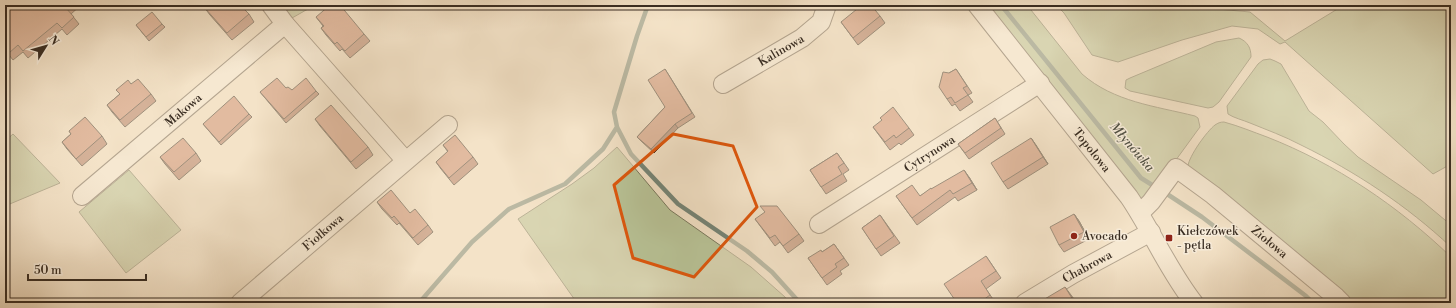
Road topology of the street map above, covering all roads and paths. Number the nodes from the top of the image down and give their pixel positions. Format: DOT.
graph roads {
  1 [pos="271,5"];
  2 [pos="827,5"];
  3 [pos="977,5"];
  4 [pos="285,24"];
  5 [pos="1040,83"];
  6 [pos="723,84"];
  7 [pos="448,125"];
  8 [pos="405,160"];
  9 [pos="82,196"];
  10 [pos="1146,207"];
  11 [pos="819,224"];
  12 [pos="1151,232"];
  13 [pos="240,303"];
  14 [pos="1025,303"];
  15 [pos="1194,303"];
  16 [pos="1342,303"];
  1 -- 4 [label="street"];
  2 -- 6 [label="street, Kalinowa"];
  3 -- 5 [label="street, Topolowa"];
  4 -- 8 [label="street"];
  4 -- 9 [label="street, Makowa"];
  5 -- 10 [label="street, Topolowa"];
  5 -- 11 [label="street, Cytrynowa"];
  7 -- 8 [label="street, Fiołkowa"];
  8 -- 13 [label="street, Fiołkowa"];
  10 -- 12 [label="street, Topolowa"];
  10 -- 16 [label="street, Ziołowa"];
  12 -- 14 [label="street, Chabrowa"];
  12 -- 15 [label="street, Topolowa"];
}
